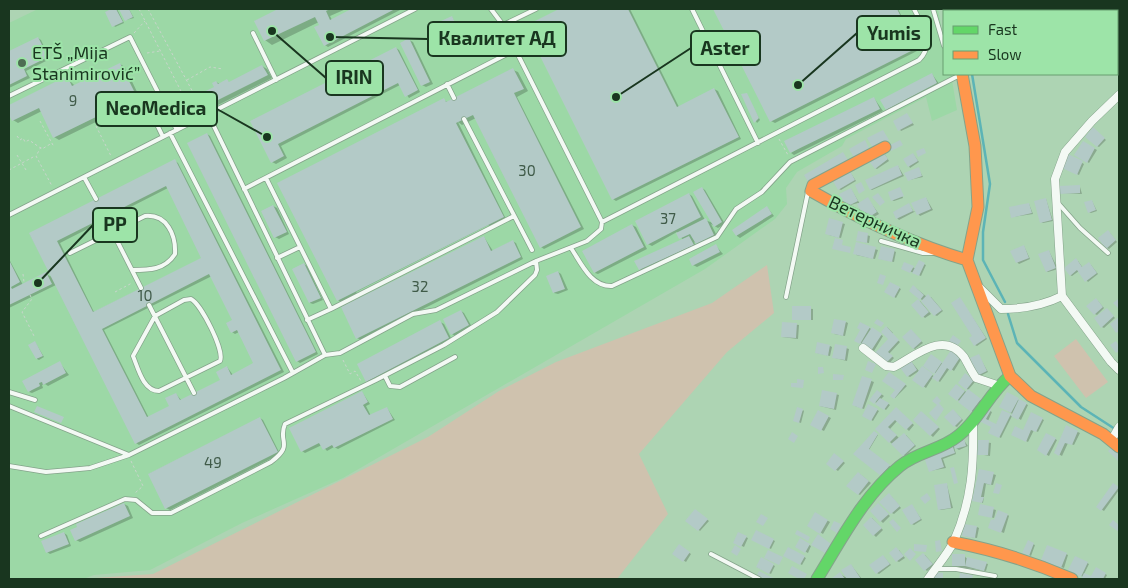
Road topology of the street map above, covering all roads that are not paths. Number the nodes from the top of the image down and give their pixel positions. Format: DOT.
graph roads {
  1 [pos="415,9"];
  2 [pos="536,9"];
  3 [pos="692,9"];
  4 [pos="914,9"];
  5 [pos="933,9"];
  6 [pos="494,10"];
  7 [pos="503,25"];
  8 [pos="253,33"];
  9 [pos="943,43"];
  10 [pos="515,50"];
  11 [pos="960,75"];
  12 [pos="276,80"];
  13 [pos="447,84"];
  14 [pos="1119,95"];
  15 [pos="9,96"];
  16 [pos="454,98"];
  17 [pos="150,110"];
  18 [pos="206,115"];
  19 [pos="464,119"];
  20 [pos="177,130"];
  21 [pos="170,133"];
  22 [pos="163,137"];
  23 [pos="758,143"];
  24 [pos="885,147"];
  25 [pos="84,177"];
  26 [pos="266,178"];
  27 [pos="244,189"];
  28 [pos="810,189"];
  29 [pos="96,199"];
  30 [pos="1057,201"];
  31 [pos="9,216"];
  32 [pos="514,216"];
  33 [pos="105,217"];
  34 [pos="602,222"];
  35 [pos="112,232"];
  36 [pos="881,241"];
  37 [pos="300,247"];
  38 [pos="571,248"];
  39 [pos="532,250"];
  40 [pos="70,253"];
  41 [pos="942,253"];
  42 [pos="1108,253"];
  43 [pos="277,258"];
  44 [pos="967,260"];
  45 [pos="536,261"];
  46 [pos="132,270"];
  47 [pos="972,278"];
  48 [pos="141,288"];
  49 [pos="1062,296"];
  50 [pos="786,297"];
  51 [pos="149,304"];
  52 [pos="331,309"];
  53 [pos="155,316"];
  54 [pos="308,320"];
  55 [pos="863,348"];
  56 [pos="325,355"];
  57 [pos="455,357"];
  58 [pos="1119,370"];
  59 [pos="293,373"];
  60 [pos="385,376"];
  61 [pos="1010,376"];
  62 [pos="186,378"];
  63 [pos="997,384"];
  64 [pos="9,392"];
  65 [pos="194,393"];
  66 [pos="35,400"];
  67 [pos="9,406"];
  68 [pos="203,410"];
  69 [pos="206,416"];
  70 [pos="973,418"];
  71 [pos="1119,427"];
  72 [pos="1115,444"];
  73 [pos="128,455"];
  74 [pos="9,466"];
  75 [pos="42,536"];
  76 [pos="953,542"];
  77 [pos="711,554"];
  78 [pos="934,570"];
  79 [pos="995,576"];
  80 [pos="759,579"];
  81 [pos="817,579"];
  82 [pos="928,579"];
  83 [pos="1072,579"];
  1 -- 12 [label="lane"];
  2 -- 7 [label="lane"];
  3 -- 23 [label="lane"];
  4 -- 23 [label="lane"];
  5 -- 9 [label="lane"];
  6 -- 7 [label="lane"];
  7 -- 10 [label="lane"];
  8 -- 12 [label="lane"];
  10 -- 13 [label="lane"];
  10 -- 34 [label="lane"];
  11 -- 38 [label="lane"];
  11 -- 44 [label="street"];
  12 -- 18 [label="lane"];
  13 -- 16 [label="lane"];
  13 -- 26 [label="lane"];
  14 -- 30 [label="street"];
  15 -- 20 [label="lane"];
  17 -- 22 [label="lane"];
  18 -- 20 [label="lane"];
  18 -- 27 [label="lane"];
  19 -- 32 [label="lane"];
  20 -- 21 [label="lane"];
  21 -- 22 [label="lane"];
  21 -- 59 [label="lane"];
  22 -- 25 [label="lane"];
  23 -- 34 [label="lane"];
  24 -- 28 [label="street, Ветерничка"];
  25 -- 29 [label="lane"];
  25 -- 31 [label="lane"];
  26 -- 27 [label="lane"];
  26 -- 37 [label="lane"];
  27 -- 43 [label="lane"];
  28 -- 41 [label="street, Ветерничка"];
  28 -- 50 [label="lane"];
  30 -- 42 [label="lane"];
  30 -- 49 [label="street"];
  32 -- 39 [label="lane"];
  32 -- 52 [label="lane"];
  33 -- 35 [label="lane"];
  34 -- 38 [label="lane"];
  35 -- 40 [label="lane"];
  35 -- 46 [label="lane"];
  35 -- 46 [label="lane"];
  36 -- 41 [label="lane"];
  37 -- 43 [label="lane"];
  37 -- 52 [label="lane"];
  38 -- 45 [label="lane"];
  41 -- 44 [label="street, Ветерничка"];
  43 -- 54 [label="lane"];
  44 -- 47 [label="street"];
  45 -- 56 [label="lane"];
  45 -- 60 [label="lane"];
  46 -- 48 [label="lane"];
  47 -- 49 [label="street"];
  47 -- 61 [label="street"];
  49 -- 58 [label="street"];
  51 -- 53 [label="lane"];
  52 -- 54 [label="lane"];
  53 -- 62 [label="lane"];
  53 -- 62 [label="lane"];
  53 -- 62 [label="lane"];
  54 -- 56 [label="lane"];
  55 -- 63 [label="street"];
  56 -- 59 [label="lane"];
  57 -- 60 [label="lane"];
  59 -- 69 [label="lane"];
  60 -- 75 [label="lane"];
  61 -- 63 [label="street"];
  61 -- 72 [label="street"];
  62 -- 65 [label="lane"];
  63 -- 70 [label="street"];
  64 -- 66 [label="lane"];
  67 -- 73 [label="lane"];
  68 -- 69 [label="lane"];
  69 -- 73 [label="lane"];
  70 -- 76 [label="street"];
  70 -- 81 [label="street"];
  71 -- 72 [label="street"];
  73 -- 74 [label="lane"];
  76 -- 78 [label="street"];
  76 -- 83 [label="street"];
  77 -- 80 [label="lane"];
  78 -- 79 [label="lane"];
  78 -- 82 [label="street"];
}
